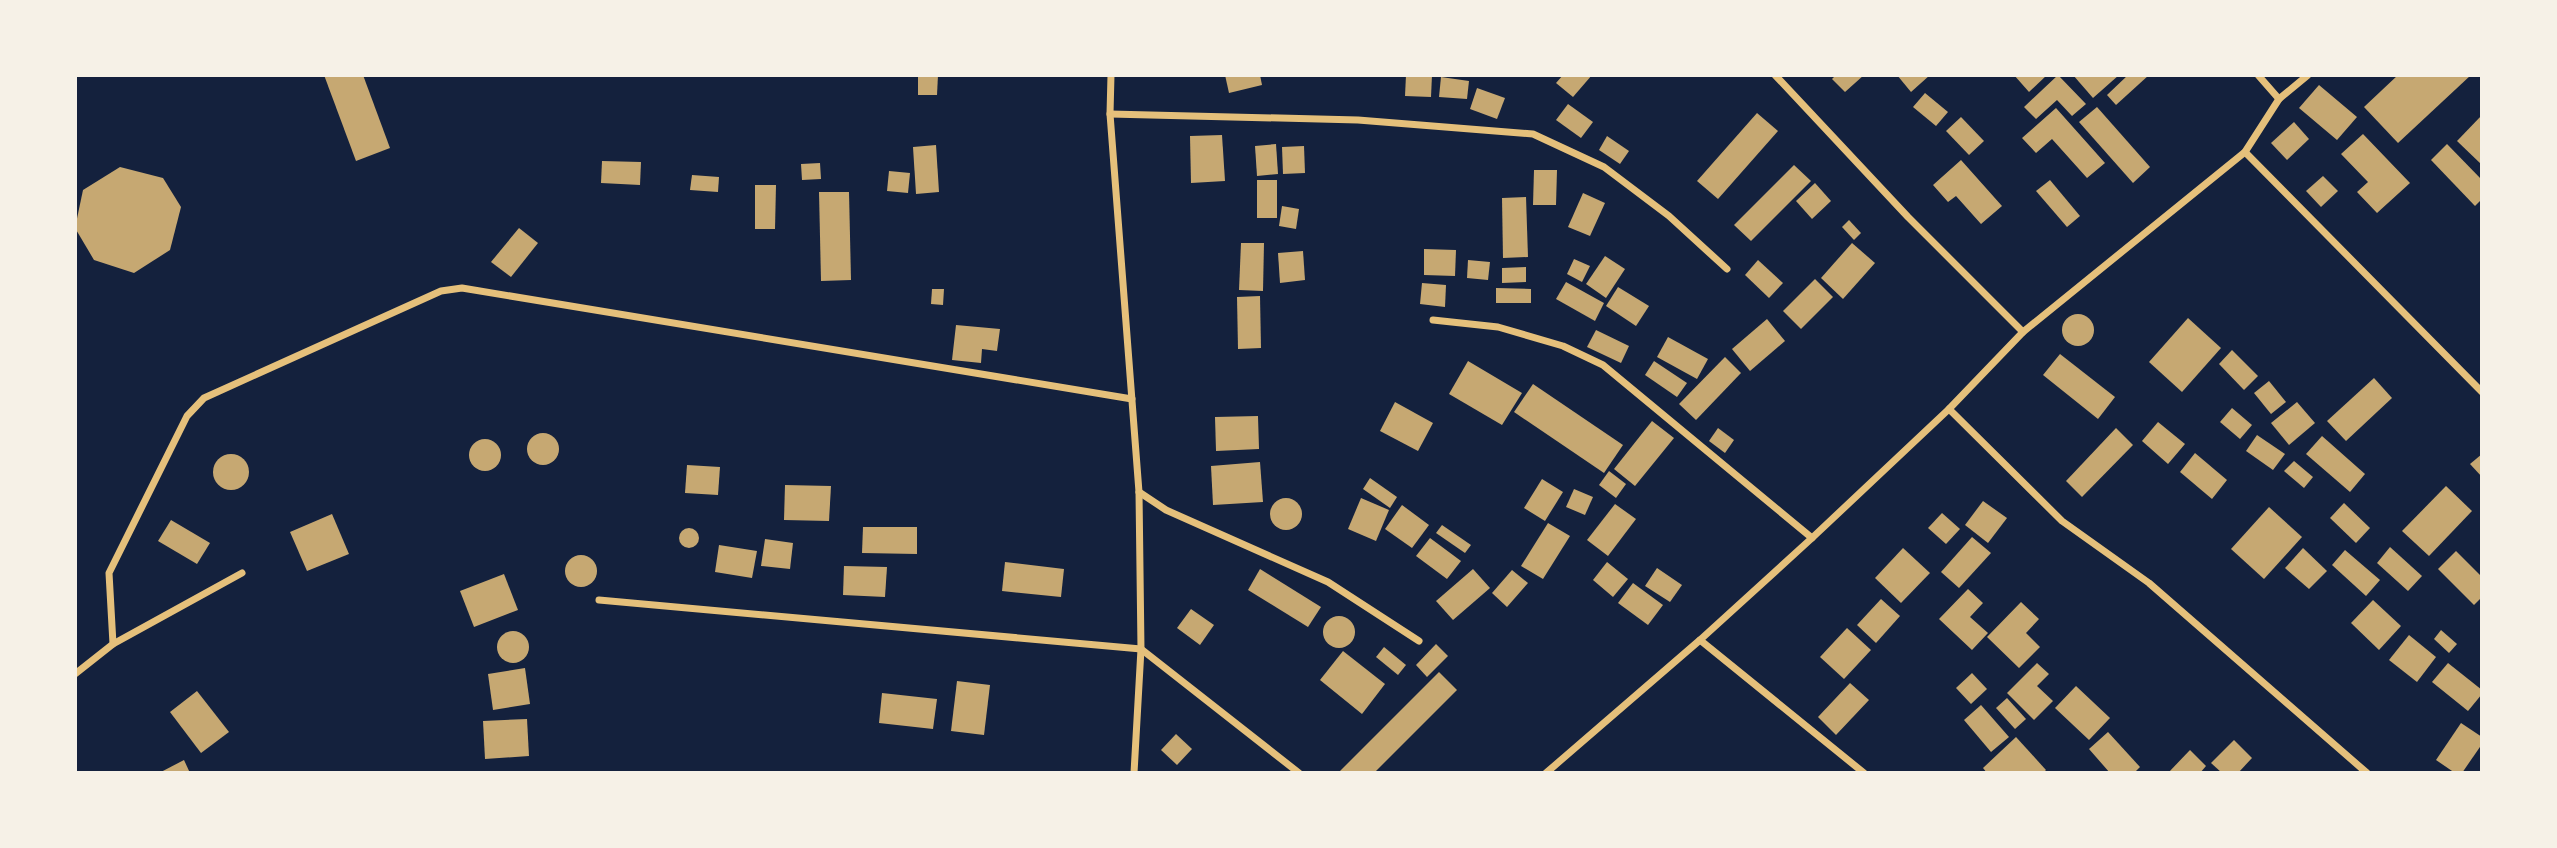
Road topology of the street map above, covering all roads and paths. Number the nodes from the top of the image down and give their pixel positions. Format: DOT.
graph roads {
  1 [pos="1111,75"];
  2 [pos="1774,75"];
  3 [pos="2258,75"];
  4 [pos="2308,75"];
  5 [pos="2278,99"];
  6 [pos="1110,114"];
  7 [pos="2245,152"];
  8 [pos="1727,269"];
  9 [pos="1433,320"];
  10 [pos="2023,332"];
  11 [pos="2482,393"];
  12 [pos="1132,399"];
  13 [pos="1949,409"];
  14 [pos="1139,492"];
  15 [pos="1812,538"];
  16 [pos="242,573"];
  17 [pos="599,600"];
  18 [pos="1700,640"];
  19 [pos="1419,641"];
  20 [pos="113,644"];
  21 [pos="1141,649"];
  22 [pos="75,674"];
  23 [pos="1134,773"];
  24 [pos="1299,773"];
  25 [pos="1546,773"];
  26 [pos="1864,773"];
  27 [pos="2367,773"];
  1 -- 6 [label="street"];
  2 -- 10 [label="street"];
  3 -- 5 [label="street"];
  4 -- 5 [label="street"];
  5 -- 7 [label="street"];
  6 -- 8 [label="street"];
  6 -- 12 [label="street"];
  7 -- 10 [label="street"];
  7 -- 11 [label="street"];
  9 -- 15 [label="street"];
  10 -- 13 [label="street"];
  12 -- 14 [label="street"];
  12 -- 20 [label="street"];
  13 -- 15 [label="street"];
  13 -- 27 [label="street"];
  14 -- 19 [label="street"];
  14 -- 21 [label="street"];
  15 -- 18 [label="street"];
  16 -- 20 [label="street"];
  17 -- 21 [label="street"];
  18 -- 25 [label="street"];
  18 -- 26 [label="street"];
  20 -- 22 [label="street"];
  21 -- 23 [label="street"];
  21 -- 24 [label="street"];
}
